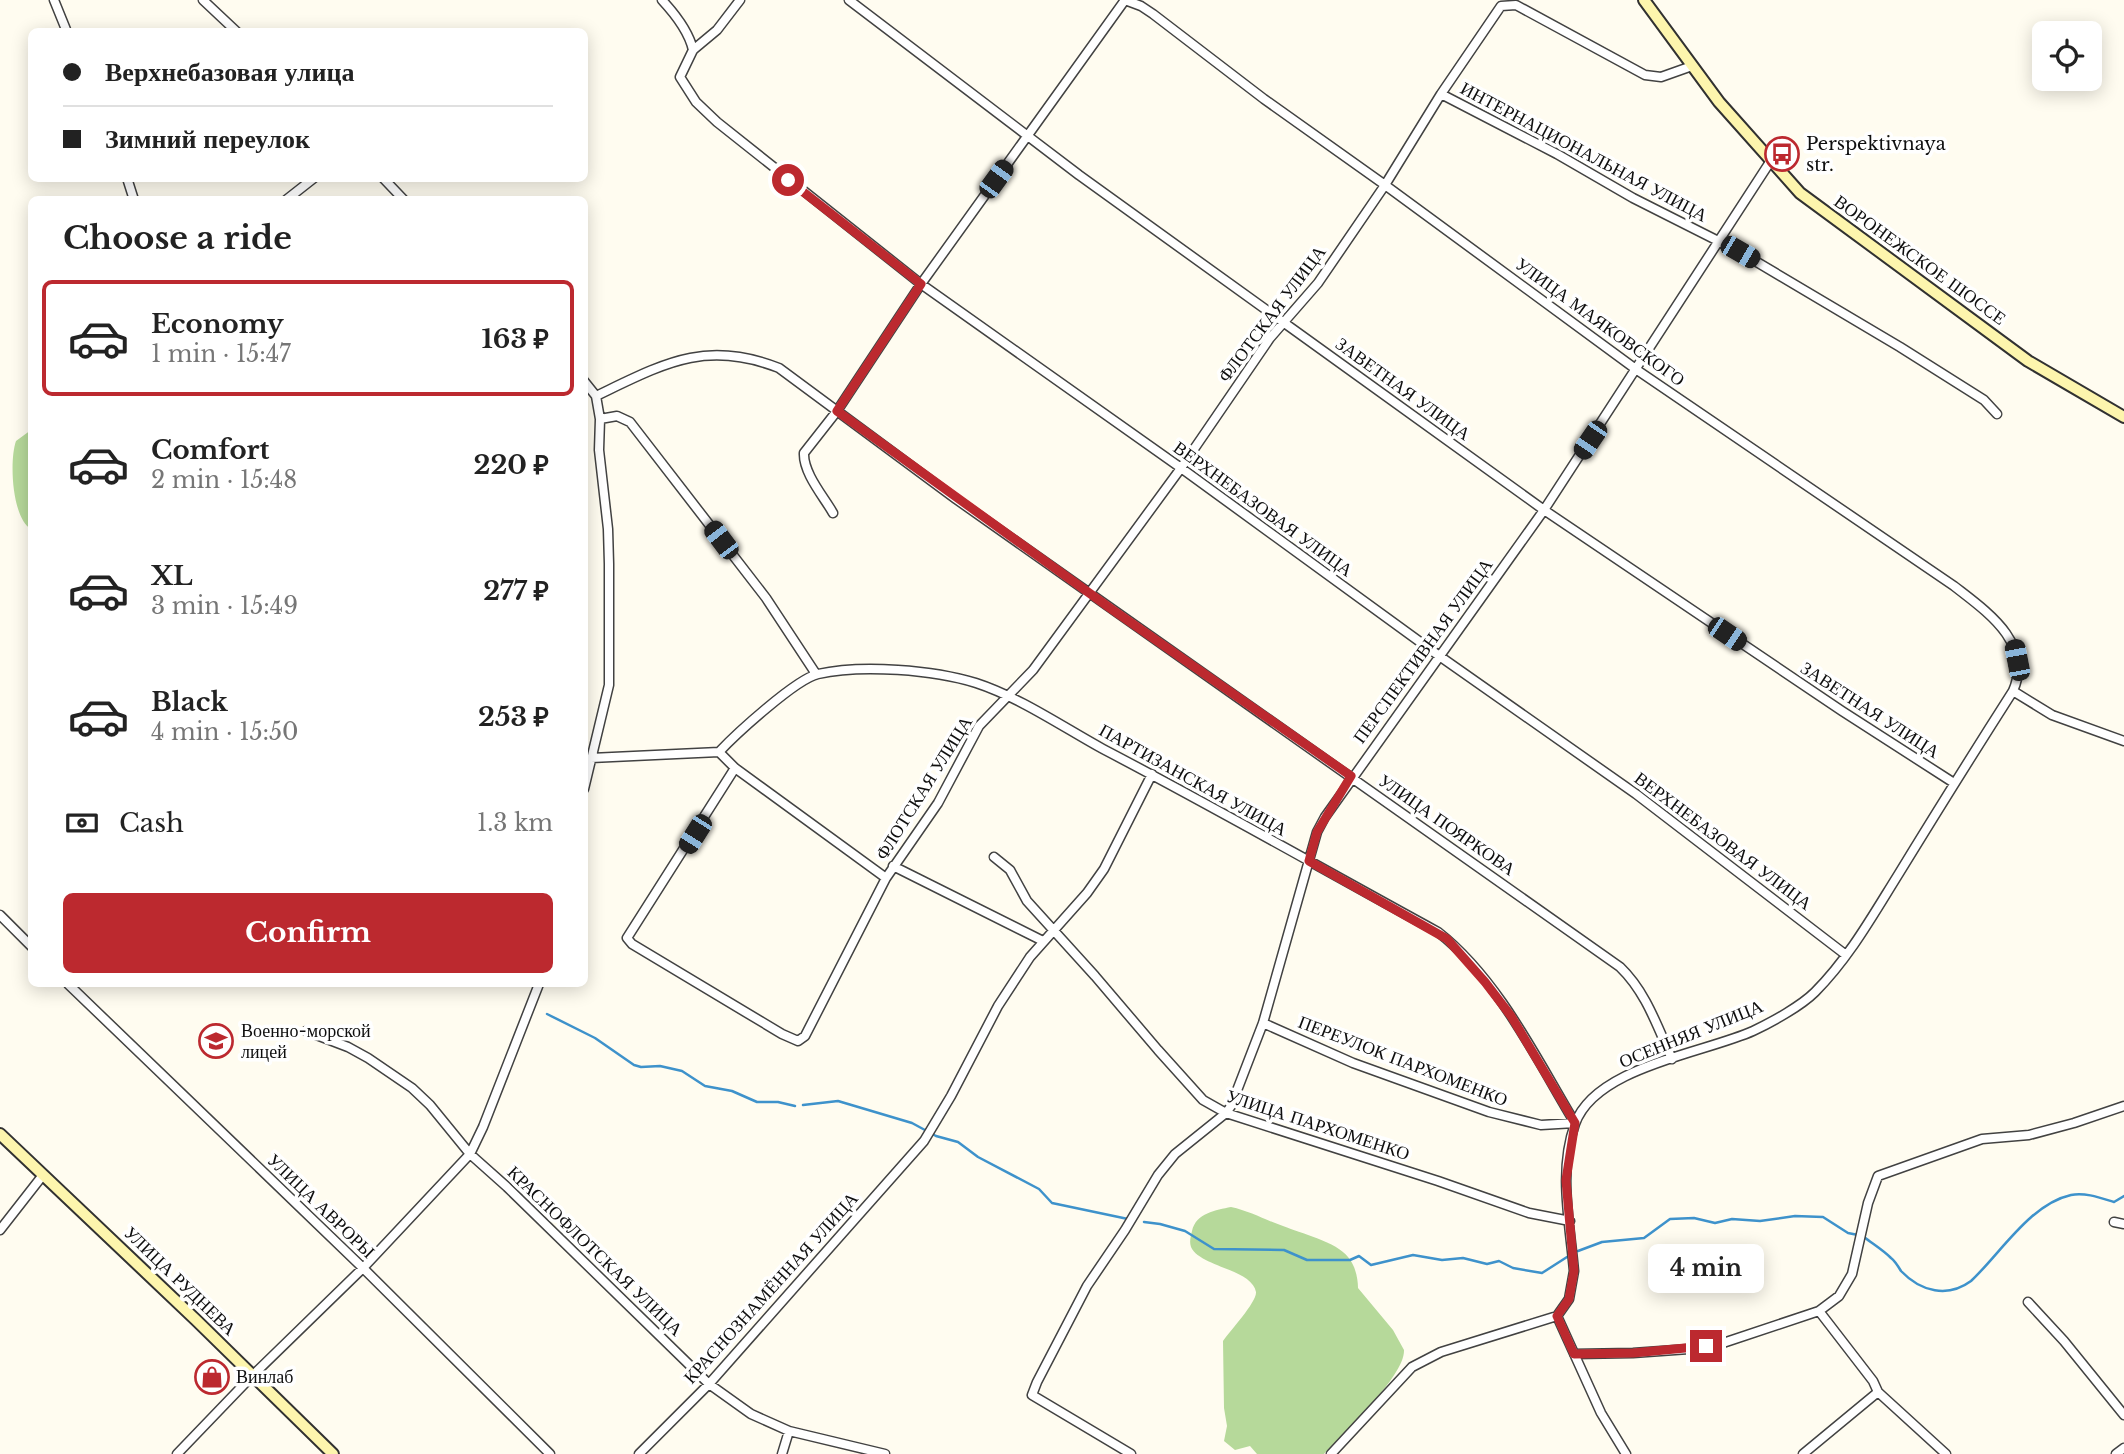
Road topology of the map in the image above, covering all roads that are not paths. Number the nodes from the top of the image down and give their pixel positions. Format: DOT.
graph roads {
  1 [pos="54,0"];
  2 [pos="203,0"];
  3 [pos="662,0"];
  4 [pos="740,0"];
  5 [pos="849,0"];
  6 [pos="1125,0"];
  7 [pos="1644,0"];
  8 [pos="65,28"];
  9 [pos="233,28"];
  10 [pos="693,50"];
  11 [pos="1692,66"];
  12 [pos="1441,94"];
  13 [pos="1027,136"];
  14 [pos="1770,162"];
  15 [pos="309,182"];
  16 [pos="387,182"];
  17 [pos="1385,184"];
  18 [pos="291,196"];
  19 [pos="400,196"];
  20 [pos="1718,241"];
  21 [pos="921,284"];
  22 [pos="1284,323"];
  23 [pos="1637,370"];
  24 [pos="588,386"];
  25 [pos="596,396"];
  26 [pos="837,411"];
  27 [pos="1997,414"];
  28 [pos="2124,416"];
  29 [pos="600,419"];
  30 [pos="1181,468"];
  31 [pos="1544,510"];
  32 [pos="833,513"];
  33 [pos="1090,594"];
  34 [pos="1438,655"];
  35 [pos="816,674"];
  36 [pos="2013,691"];
  37 [pos="1008,697"];
  38 [pos="2124,741"];
  39 [pos="719,752"];
  40 [pos="591,758"];
  41 [pos="735,768"];
  42 [pos="588,771"];
  43 [pos="1152,774"];
  44 [pos="1351,776"];
  45 [pos="1954,783"];
  46 [pos="994,857"];
  47 [pos="1309,861"];
  48 [pos="893,866"];
  49 [pos="886,878"];
  50 [pos="0,915"];
  51 [pos="1054,932"];
  52 [pos="1043,941"];
  53 [pos="28,943"];
  54 [pos="1846,955"];
  55 [pos="71,987"];
  56 [pos="538,987"];
  57 [pos="1263,1023"];
  58 [pos="306,1031"];
  59 [pos="1672,1059"];
  60 [pos="2124,1106"];
  61 [pos="1226,1114"];
  62 [pos="1575,1123"];
  63 [pos="0,1135"];
  64 [pos="470,1154"];
  65 [pos="43,1175"];
  66 [pos="1570,1221"];
  67 [pos="2114,1222"];
  68 [pos="2124,1224"];
  69 [pos="0,1230"];
  70 [pos="363,1268"];
  71 [pos="2028,1302"];
  72 [pos="1819,1311"];
  73 [pos="1557,1316"];
  74 [pos="1574,1354"];
  75 [pos="252,1376"];
  76 [pos="709,1384"];
  77 [pos="1878,1392"];
  78 [pos="2124,1415"];
  79 [pos="789,1431"];
  80 [pos="2124,1448"];
  81 [pos="177,1454"];
  82 [pos="333,1454"];
  83 [pos="550,1454"];
  84 [pos="639,1454"];
  85 [pos="782,1454"];
  86 [pos="884,1454"];
  87 [pos="1131,1454"];
  88 [pos="1331,1454"];
  89 [pos="1626,1454"];
  90 [pos="1803,1454"];
  91 [pos="1946,1454"];
  92 [pos="2116,1454"];
  1 -- 8 [label="street"];
  2 -- 9 [label="street"];
  3 -- 10 [label="street"];
  4 -- 10 [label="street"];
  5 -- 13 [label="street, ЗАВЕТНАЯ УЛИЦА"];
  6 -- 13 [label="street"];
  6 -- 17 [label="street, УЛИЦА МАЯКОВСКОГО"];
  7 -- 11 [label="main road, ВОРОНЕЖСКОЕ ШОССЕ"];
  10 -- 21 [label="street, ВЕРХНЕБАЗОВАЯ УЛИЦА"];
  11 -- 12 [label="street, ФЛОТСКАЯ УЛИЦА"];
  11 -- 14 [label="main road, ВОРОНЕЖСКОЕ ШОССЕ"];
  12 -- 17 [label="street, ФЛОТСКАЯ УЛИЦА"];
  12 -- 20 [label="street, ИНТЕРНАЦИОНАЛЬНАЯ УЛИЦА"];
  13 -- 21 [label="street"];
  13 -- 22 [label="street, ЗАВЕТНАЯ УЛИЦА"];
  14 -- 20 [label="street, ПЕРСПЕКТИВНАЯ УЛИЦА"];
  14 -- 28 [label="main road, ВОРОНЕЖСКОЕ ШОССЕ"];
  15 -- 18 [label="street"];
  16 -- 19 [label="street"];
  17 -- 22 [label="street, ФЛОТСКАЯ УЛИЦА"];
  17 -- 23 [label="street, УЛИЦА МАЯКОВСКОГО"];
  20 -- 23 [label="street, ПЕРСПЕКТИВНАЯ УЛИЦА"];
  20 -- 27 [label="street, ИНТЕРНАЦИОНАЛЬНАЯ УЛИЦА"];
  21 -- 26 [label="street"];
  21 -- 30 [label="street, ВЕРХНЕБАЗОВАЯ УЛИЦА"];
  22 -- 30 [label="street, ФЛОТСКАЯ УЛИЦА"];
  22 -- 31 [label="street, ЗАВЕТНАЯ УЛИЦА"];
  23 -- 31 [label="street, ПЕРСПЕКТИВНАЯ УЛИЦА"];
  23 -- 36 [label="street, УЛИЦА МАЯКОВСКОГО"];
  24 -- 25 [label="street"];
  25 -- 26 [label="street, УЛИЦА ПОЯРКОВА"];
  25 -- 29 [label="street"];
  26 -- 32 [label="street"];
  26 -- 33 [label="street, УЛИЦА ПОЯРКОВА"];
  29 -- 35 [label="street"];
  29 -- 40 [label="street"];
  30 -- 33 [label="street, ФЛОТСКАЯ УЛИЦА"];
  30 -- 34 [label="street, ВЕРХНЕБАЗОВАЯ УЛИЦА"];
  31 -- 34 [label="street, ПЕРСПЕКТИВНАЯ УЛИЦА"];
  31 -- 45 [label="street, ЗАВЕТНАЯ УЛИЦА"];
  33 -- 37 [label="street, ФЛОТСКАЯ УЛИЦА"];
  33 -- 44 [label="street, УЛИЦА ПОЯРКОВА"];
  34 -- 44 [label="street, ПЕРСПЕКТИВНАЯ УЛИЦА"];
  34 -- 54 [label="street, ВЕРХНЕБАЗОВАЯ УЛИЦА"];
  35 -- 37 [label="street, ПАРТИЗАНСКАЯ УЛИЦА"];
  35 -- 39 [label="street"];
  36 -- 38 [label="street"];
  36 -- 45 [label="street, ОСЕННЯЯ УЛИЦА"];
  37 -- 43 [label="street, ПАРТИЗАНСКАЯ УЛИЦА"];
  37 -- 48 [label="street, ФЛОТСКАЯ УЛИЦА"];
  39 -- 40 [label="street"];
  39 -- 41 [label="street"];
  40 -- 42 [label="street"];
  41 -- 49 [label="street"];
  41 -- 49 [label="street, ФЛОТСКАЯ УЛИЦА"];
  43 -- 47 [label="street, ПАРТИЗАНСКАЯ УЛИЦА"];
  43 -- 51 [label="street"];
  44 -- 47 [label="street, ПЕРСПЕКТИВНАЯ УЛИЦА"];
  44 -- 59 [label="street, УЛИЦА ПОЯРКОВА"];
  45 -- 54 [label="street, ОСЕННЯЯ УЛИЦА"];
  46 -- 51 [label="street, УЛИЦА ПАРХОМЕНКО"];
  47 -- 57 [label="street, ПЕРСПЕКТИВНАЯ УЛИЦА"];
  47 -- 62 [label="street, ПАРТИЗАНСКАЯ УЛИЦА"];
  48 -- 49 [label="street, ФЛОТСКАЯ УЛИЦА"];
  48 -- 52 [label="street"];
  50 -- 53 [label="street"];
  51 -- 52 [label="street"];
  51 -- 61 [label="street, УЛИЦА ПАРХОМЕНКО"];
  52 -- 76 [label="street, КРАСНОЗНАМЁННАЯ УЛИЦА"];
  54 -- 59 [label="street, ОСЕННЯЯ УЛИЦА"];
  55 -- 70 [label="street, УЛИЦА АВРОРЫ"];
  56 -- 64 [label="street"];
  57 -- 61 [label="street, ПЕРСПЕКТИВНАЯ УЛИЦА"];
  57 -- 62 [label="street, ПЕРЕУЛОК ПАРХОМЕНКО"];
  58 -- 64 [label="street, КРАСНОФЛОТСКАЯ УЛИЦА"];
  59 -- 62 [label="street, ОСЕННЯЯ УЛИЦА"];
  60 -- 72 [label="street"];
  61 -- 66 [label="street, УЛИЦА ПАРХОМЕНКО"];
  61 -- 87 [label="street, ПЕРСПЕКТИВНАЯ УЛИЦА"];
  62 -- 66 [label="street, ОСЕННЯЯ УЛИЦА"];
  63 -- 65 [label="main road, УЛИЦА РУДНЕВА"];
  64 -- 70 [label="street"];
  64 -- 76 [label="street, КРАСНОФЛОТСКАЯ УЛИЦА"];
  65 -- 69 [label="street"];
  65 -- 75 [label="main road, УЛИЦА РУДНЕВА"];
  66 -- 73 [label="street, ОСЕННЯЯ УЛИЦА"];
  67 -- 68 [label="street"];
  70 -- 75 [label="street"];
  70 -- 83 [label="street, УЛИЦА АВРОРЫ"];
  71 -- 78 [label="street"];
  72 -- 74 [label="street"];
  72 -- 77 [label="street"];
  73 -- 74 [label="street"];
  73 -- 88 [label="street"];
  74 -- 89 [label="street"];
  75 -- 81 [label="street"];
  75 -- 82 [label="main road, УЛИЦА РУДНЕВА"];
  76 -- 79 [label="street, КРАСНОФЛОТСКАЯ УЛИЦА"];
  76 -- 84 [label="street, КРАСНОЗНАМЁННАЯ УЛИЦА"];
  77 -- 90 [label="street"];
  77 -- 91 [label="street"];
  79 -- 85 [label="street"];
  79 -- 86 [label="street, КРАСНОФЛОТСКАЯ УЛИЦА"];
  80 -- 92 [label="street"];
}
